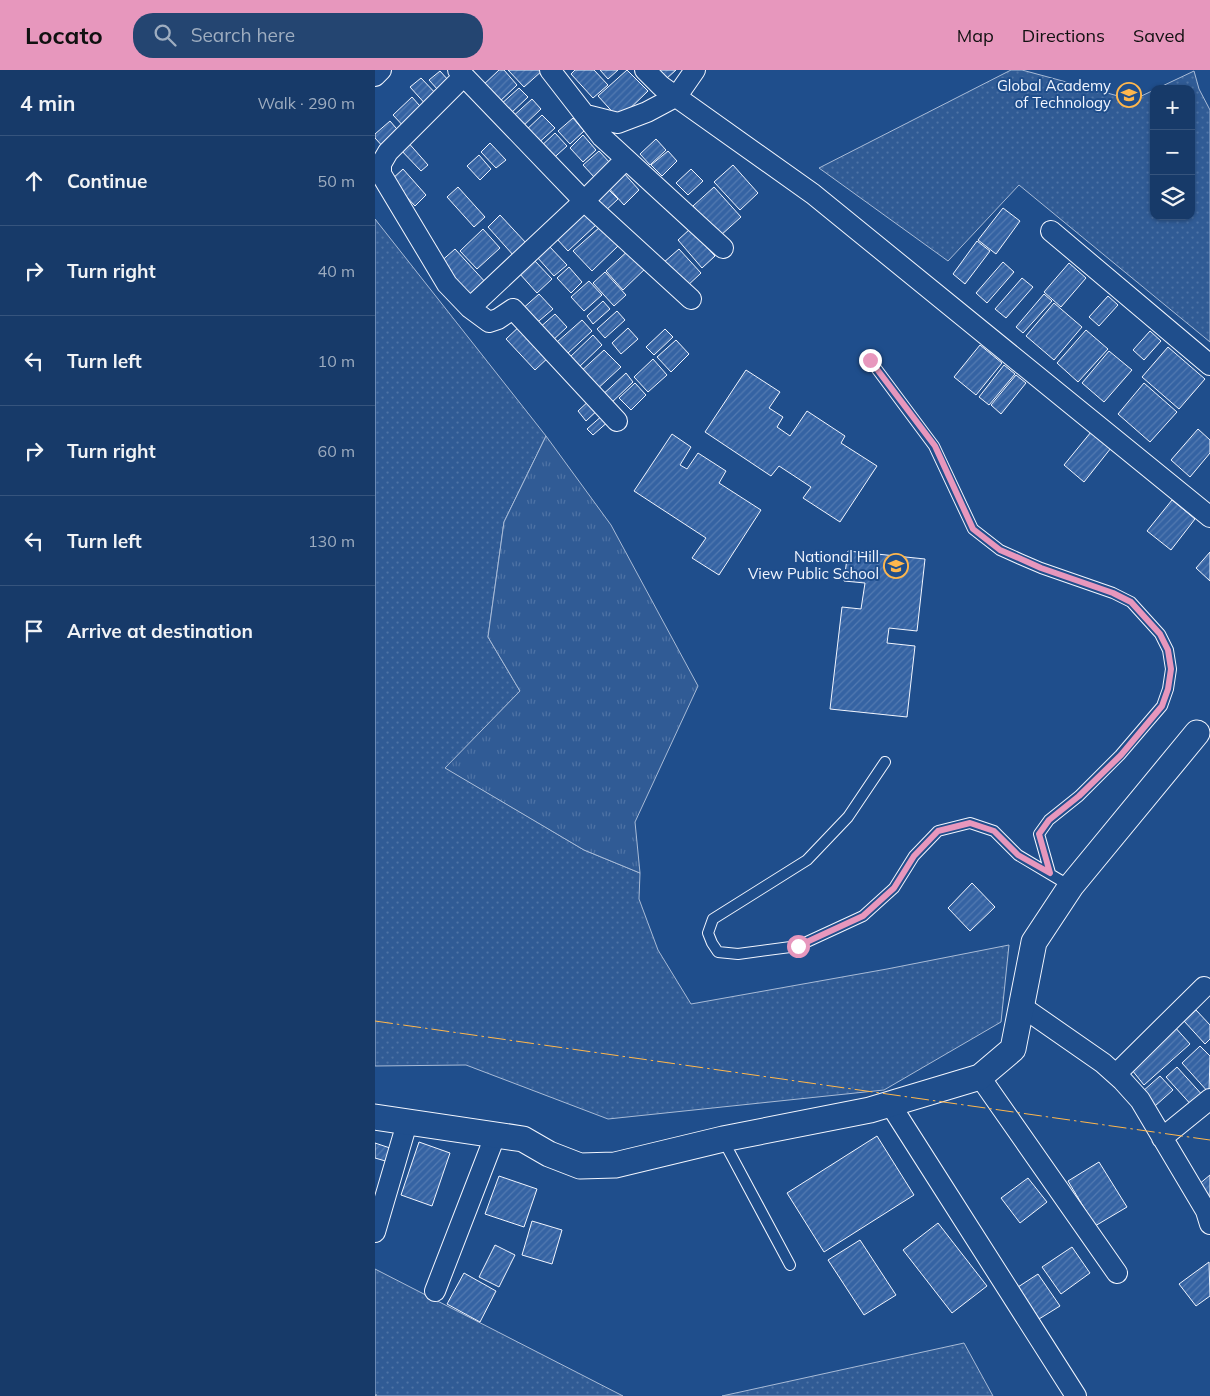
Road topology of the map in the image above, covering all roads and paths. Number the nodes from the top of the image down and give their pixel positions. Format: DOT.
graph roads {
  1 [pos="381,70"];
  2 [pos="550,70"];
  3 [pos="645,70"];
  4 [pos="695,70"];
  5 [pos="461,73"];
  6 [pos="375,76"];
  7 [pos="677,96"];
  8 [pos="586,115"];
  9 [pos="626,159"];
  10 [pos="584,202"];
  11 [pos="1051,231"];
  12 [pos="723,248"];
  13 [pos="691,299"];
  14 [pos="469,308"];
  15 [pos="870,360"];
  16 [pos="1210,364"];
  17 [pos="617,421"];
  18 [pos="1210,517"];
  19 [pos="1206,732"];
  20 [pos="885,762"];
  21 [pos="1050,873"];
  22 [pos="1071,886"];
  23 [pos="1204,987"];
  24 [pos="1021,1006"];
  25 [pos="1116,1074"];
  26 [pos="980,1077"];
  27 [pos="1210,1099"];
  28 [pos="889,1104"];
  29 [pos="375,1117"];
  30 [pos="407,1123"];
  31 [pos="495,1136"];
  32 [pos="1162,1138"];
  33 [pos="723,1139"];
  34 [pos="1210,1224"];
  35 [pos="375,1232"];
  36 [pos="790,1265"];
  37 [pos="1117,1273"];
  38 [pos="435,1291"];
  39 [pos="1075,1396"];
  1 -- 6 [label="street"];
  2 -- 8 [label="street"];
  3 -- 7 [label="street"];
  4 -- 7 [label="street"];
  5 -- 10 [label="street"];
  5 -- 14 [label="street"];
  7 -- 8 [label="street"];
  7 -- 18 [label="street"];
  8 -- 9 [label="street"];
  9 -- 10 [label="street"];
  9 -- 12 [label="street"];
  10 -- 13 [label="street"];
  10 -- 14 [label="street"];
  11 -- 16 [label="street"];
  14 -- 17 [label="street"];
  15 -- 21 [label="lane"];
  19 -- 22 [label="street"];
  20 -- 21 [label="lane"];
  21 -- 22 [label="lane"];
  22 -- 24 [label="street"];
  23 -- 25 [label="street"];
  24 -- 25 [label="street"];
  24 -- 26 [label="street"];
  25 -- 32 [label="street"];
  26 -- 28 [label="street"];
  26 -- 37 [label="street"];
  27 -- 32 [label="street"];
  28 -- 33 [label="street"];
  28 -- 39 [label="street"];
  29 -- 30 [label="street"];
  30 -- 31 [label="street"];
  30 -- 35 [label="street"];
  31 -- 33 [label="street"];
  31 -- 38 [label="street"];
  32 -- 34 [label="street"];
  33 -- 36 [label="lane"];
}
